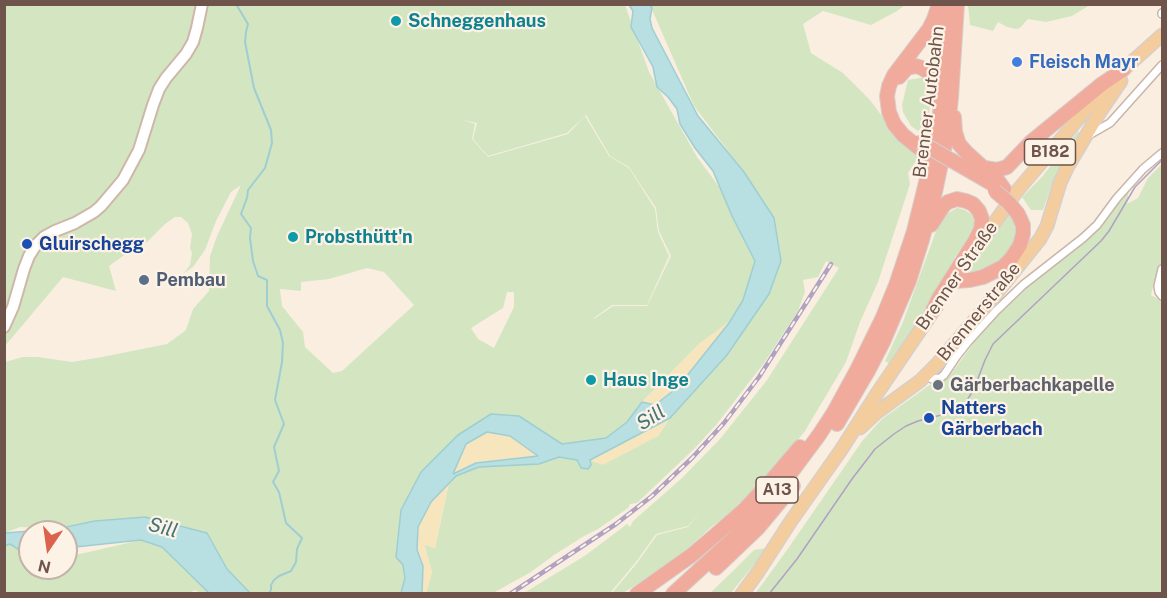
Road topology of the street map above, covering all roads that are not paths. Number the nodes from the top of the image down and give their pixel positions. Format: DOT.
graph roads {
  1 [pos="202,4"];
  2 [pos="947,9"];
  3 [pos="1162,35"];
  4 [pos="1146,50"];
  5 [pos="1162,64"];
  6 [pos="1124,69"];
  7 [pos="946,98"];
  8 [pos="1084,138"];
  9 [pos="919,145"];
  10 [pos="1162,153"];
  11 [pos="985,168"];
  12 [pos="999,187"];
  13 [pos="1021,212"];
  14 [pos="922,240"];
  15 [pos="1025,256"];
  16 [pos="1162,269"];
  17 [pos="956,281"];
  18 [pos="1160,293"];
  19 [pos="933,310"];
  20 [pos="4,327"];
  21 [pos="858,368"];
  22 [pos="927,374"];
  23 [pos="888,377"];
  24 [pos="905,392"];
  25 [pos="841,450"];
  26 [pos="777,542"];
  27 [pos="637,594"];
  28 [pos="673,594"];
  29 [pos="688,594"];
  30 [pos="736,594"];
  31 [pos="742,594"];
  1 -- 20 [label="main road"];
  2 -- 7 [label="highway, Brenner Autobahn / A13"];
  2 -- 9 [label="highway"];
  3 -- 4 [label="main road, Brenner Straße / B182"];
  4 -- 6 [label="main road, Brenner Straße / B182"];
  4 -- 8 [label="main road, Brenner Straße / B182"];
  5 -- 8 [label="street"];
  6 -- 11 [label="highway"];
  6 -- 17 [label="main road, Brenner Straße / B182"];
  7 -- 9 [label="highway"];
  7 -- 11 [label="highway"];
  7 -- 14 [label="highway, Brenner Autobahn / A13"];
  7 -- 21 [label="highway, Brenner Autobahn / A13"];
  8 -- 15 [label="main road, Brenner Straße / B182"];
  9 -- 12 [label="highway"];
  10 -- 22 [label="street"];
  11 -- 12 [label="highway"];
  12 -- 13 [label="highway"];
  13 -- 15 [label="highway"];
  13 -- 17 [label="highway"];
  14 -- 19 [label="highway"];
  14 -- 29 [label="highway, Brenner Autobahn / A13"];
  15 -- 22 [label="main road, Brennerstraße / B182"];
  16 -- 18 [label="street"];
  17 -- 19 [label="main road, Brenner Straße / B182"];
  19 -- 23 [label="main road, Brenner Straße / B182"];
  21 -- 27 [label="highway, A13"];
  21 -- 28 [label="highway, Brenner Autobahn / A13"];
  22 -- 24 [label="main road, Brennerstraße / B182"];
  23 -- 24 [label="main road"];
  23 -- 25 [label="main road, Brenner Straße / B182"];
  24 -- 25 [label="main road, B182"];
  25 -- 26 [label="main road, B182"];
  26 -- 30 [label="main road, B182"];
  26 -- 31 [label="main road, B182"];
}
